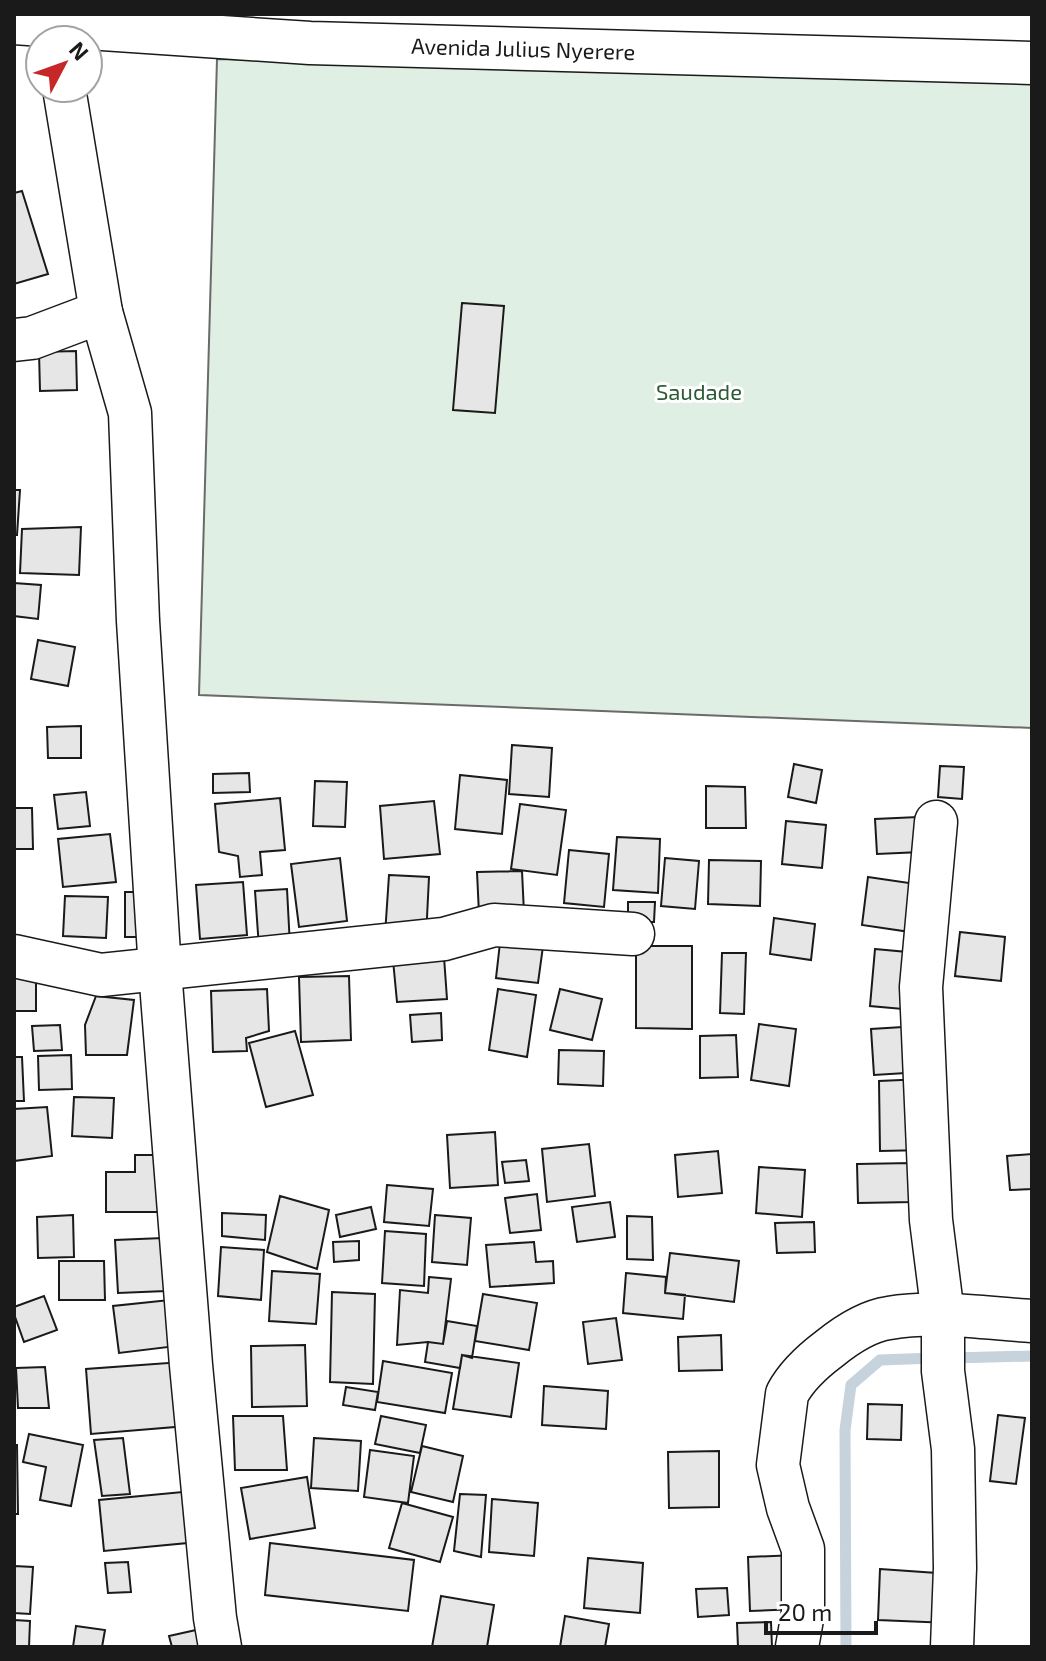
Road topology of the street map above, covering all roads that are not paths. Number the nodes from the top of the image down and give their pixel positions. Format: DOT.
graph roads {
  1 [pos="310,28"];
  2 [pos="104,29"];
  3 [pos="651,32"];
  4 [pos="1032,63"];
  5 [pos="67,104"];
  6 [pos="101,312"];
  7 [pos="14,340"];
  8 [pos="936,822"];
  9 [pos="633,934"];
  10 [pos="14,956"];
  11 [pos="160,970"];
  12 [pos="943,1315"];
  13 [pos="1032,1321"];
  14 [pos="220,1647"];
  15 [pos="797,1647"];
  16 [pos="952,1647"];
  1 -- 2 [label="street, Avenida Julius Nyerere"];
  1 -- 3 [label="street, Avenida Julius Nyerere"];
  3 -- 4 [label="street, Avenida Julius Nyerere"];
  5 -- 6 [label="street"];
  6 -- 7 [label="street"];
  6 -- 11 [label="street"];
  8 -- 12 [label="street"];
  9 -- 11 [label="street"];
  10 -- 11 [label="street"];
  11 -- 14 [label="street"];
  12 -- 13 [label="street"];
  12 -- 15 [label="street"];
  12 -- 16 [label="street"];
}
